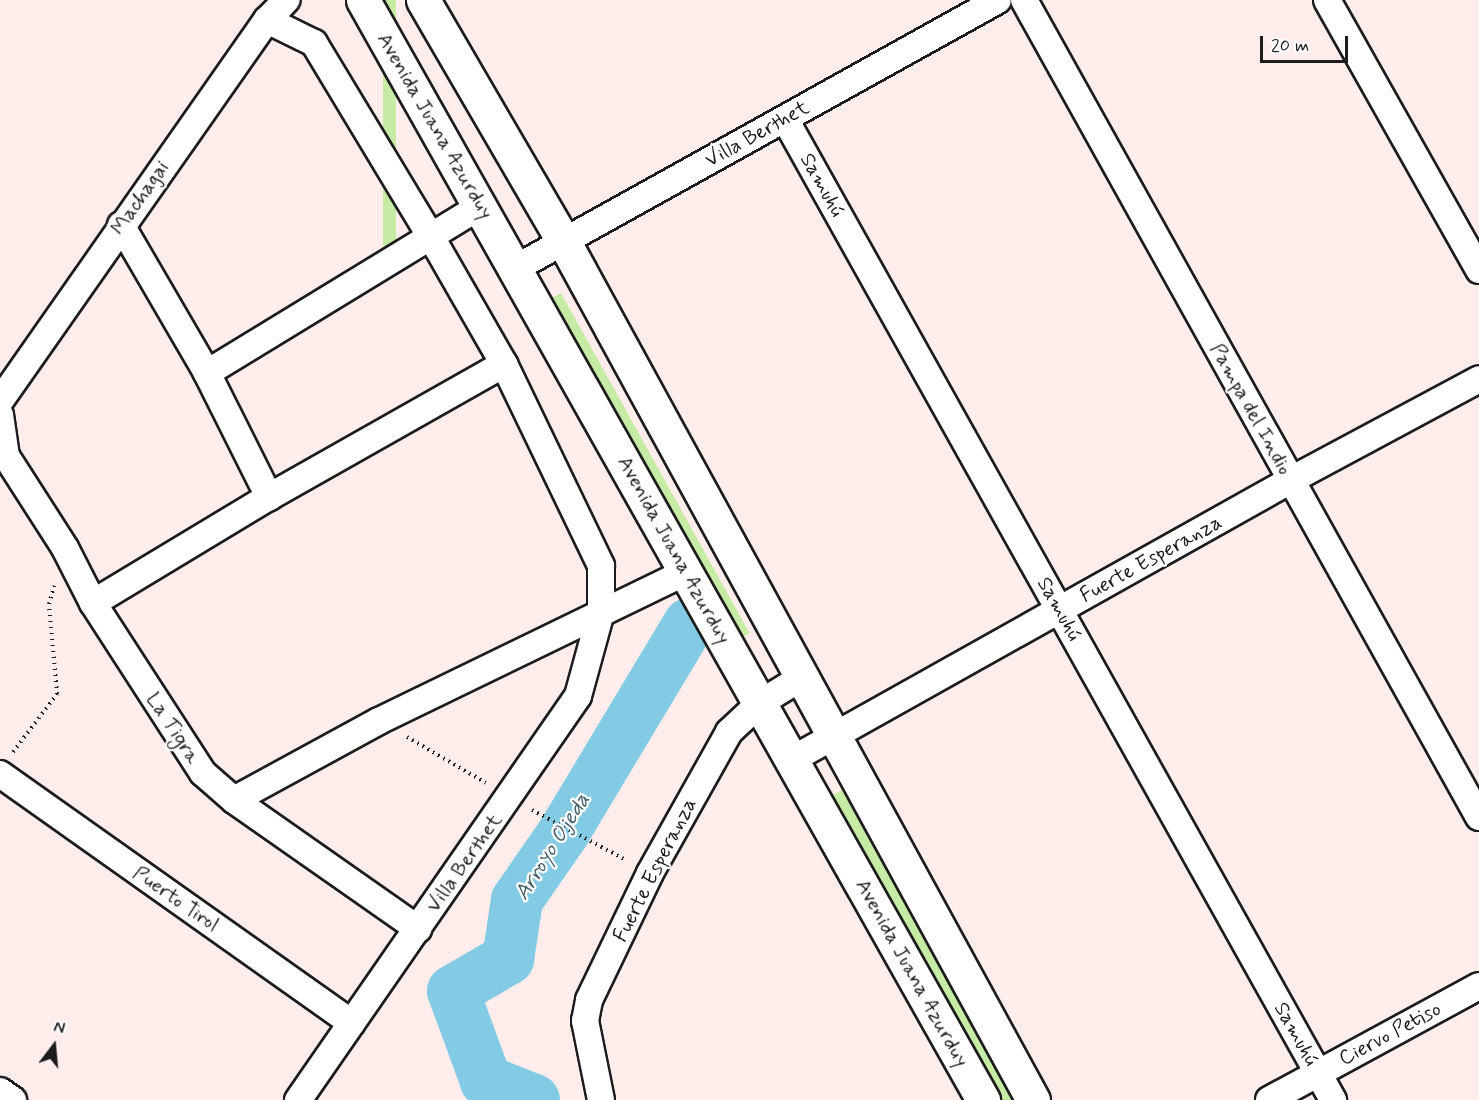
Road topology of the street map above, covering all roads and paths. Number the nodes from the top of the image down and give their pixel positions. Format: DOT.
graph roads {
  1 [pos="286,0"];
  2 [pos="363,0"];
  3 [pos="423,0"];
  4 [pos="998,0"];
  5 [pos="1024,0"];
  6 [pos="1327,0"];
  7 [pos="267,20"];
  8 [pos="785,119"];
  9 [pos="481,206"];
  10 [pos="121,225"];
  11 [pos="430,235"];
  12 [pos="564,242"];
  13 [pos="516,268"];
  14 [pos="1479,270"];
  15 [pos="504,364"];
  16 [pos="207,373"];
  17 [pos="1479,379"];
  18 [pos="0,401"];
  19 [pos="0,414"];
  20 [pos="3,453"];
  21 [pos="1291,480"];
  22 [pos="269,497"];
  23 [pos="65,548"];
  24 [pos="686,572"];
  25 [pos="93,603"];
  26 [pos="1059,610"];
  27 [pos="601,612"];
  28 [pos="801,678"];
  29 [pos="760,703"];
  30 [pos="379,721"];
  31 [pos="834,736"];
  32 [pos="792,759"];
  33 [pos="4,767"];
  34 [pos="509,797"];
  35 [pos="234,800"];
  36 [pos="1479,818"];
  37 [pos="650,873"];
  38 [pos="418,929"];
  39 [pos="1479,986"];
  40 [pos="352,1023"];
  41 [pos="1318,1073"];
  42 [pos="0,1091"];
  43 [pos="13,1100"];
  44 [pos="298,1100"];
  45 [pos="601,1100"];
  46 [pos="983,1100"];
  47 [pos="1033,1100"];
  48 [pos="1269,1100"];
  49 [pos="1333,1100"];
  1 -- 7 [label="street, Machagai"];
  2 -- 9 [label="main road, Avenida Juana Azurduy"];
  3 -- 12 [label="main road"];
  4 -- 8 [label="street, Villa Berthet"];
  5 -- 21 [label="street, Pampa del Indio"];
  6 -- 14 [label="street"];
  7 -- 10 [label="street, Machagai"];
  7 -- 11 [label="street, Villa Berthet"];
  8 -- 12 [label="street, Villa Berthet"];
  8 -- 26 [label="street, Samuhú"];
  9 -- 11 [label="street"];
  9 -- 13 [label="main road, Avenida Juana Azurduy"];
  10 -- 16 [label="street"];
  10 -- 18 [label="street, Machagai"];
  11 -- 15 [label="street, Villa Berthet"];
  11 -- 16 [label="street"];
  12 -- 13 [label="street, Villa Berthet"];
  12 -- 28 [label="main road"];
  13 -- 24 [label="main road, Avenida Juana Azurduy"];
  15 -- 22 [label="street"];
  15 -- 27 [label="street, Villa Berthet"];
  16 -- 22 [label="street"];
  17 -- 21 [label="street, Fuerte Esperanza"];
  19 -- 20 [label="street, La Tigra"];
  20 -- 23 [label="street, La Tigra"];
  21 -- 26 [label="street, Fuerte Esperanza"];
  21 -- 36 [label="street, Pampa del Indio"];
  22 -- 25 [label="street"];
  23 -- 25 [label="street, La Tigra"];
  23 -- 33 [label="path"];
  24 -- 27 [label="street"];
  24 -- 29 [label="main road, Avenida Juana Azurduy"];
  25 -- 35 [label="street, La Tigra"];
  26 -- 31 [label="street, Fuerte Esperanza"];
  26 -- 41 [label="street, Samuhú"];
  27 -- 30 [label="street"];
  27 -- 34 [label="street, Villa Berthet"];
  28 -- 29 [label="street, Fuerte Esperanza"];
  28 -- 31 [label="main road"];
  29 -- 32 [label="main road, Avenida Juana Azurduy"];
  29 -- 37 [label="street, Fuerte Esperanza"];
  30 -- 34 [label="path"];
  30 -- 35 [label="street"];
  31 -- 32 [label="street, Fuerte Esperanza"];
  31 -- 47 [label="main road"];
  32 -- 46 [label="main road, Avenida Juana Azurduy"];
  33 -- 40 [label="street, Puerto Tirol"];
  34 -- 37 [label="path"];
  34 -- 38 [label="street, Villa Berthet"];
  35 -- 38 [label="street, La Tigra"];
  37 -- 45 [label="street, Fuerte Esperanza"];
  38 -- 40 [label="street, Villa Berthet"];
  39 -- 41 [label="street, Ciervo Petiso"];
  40 -- 44 [label="street, Villa Berthet"];
  41 -- 48 [label="street, Ciervo Petiso"];
  41 -- 49 [label="street, Samuhú"];
  42 -- 43 [label="street"];
}
